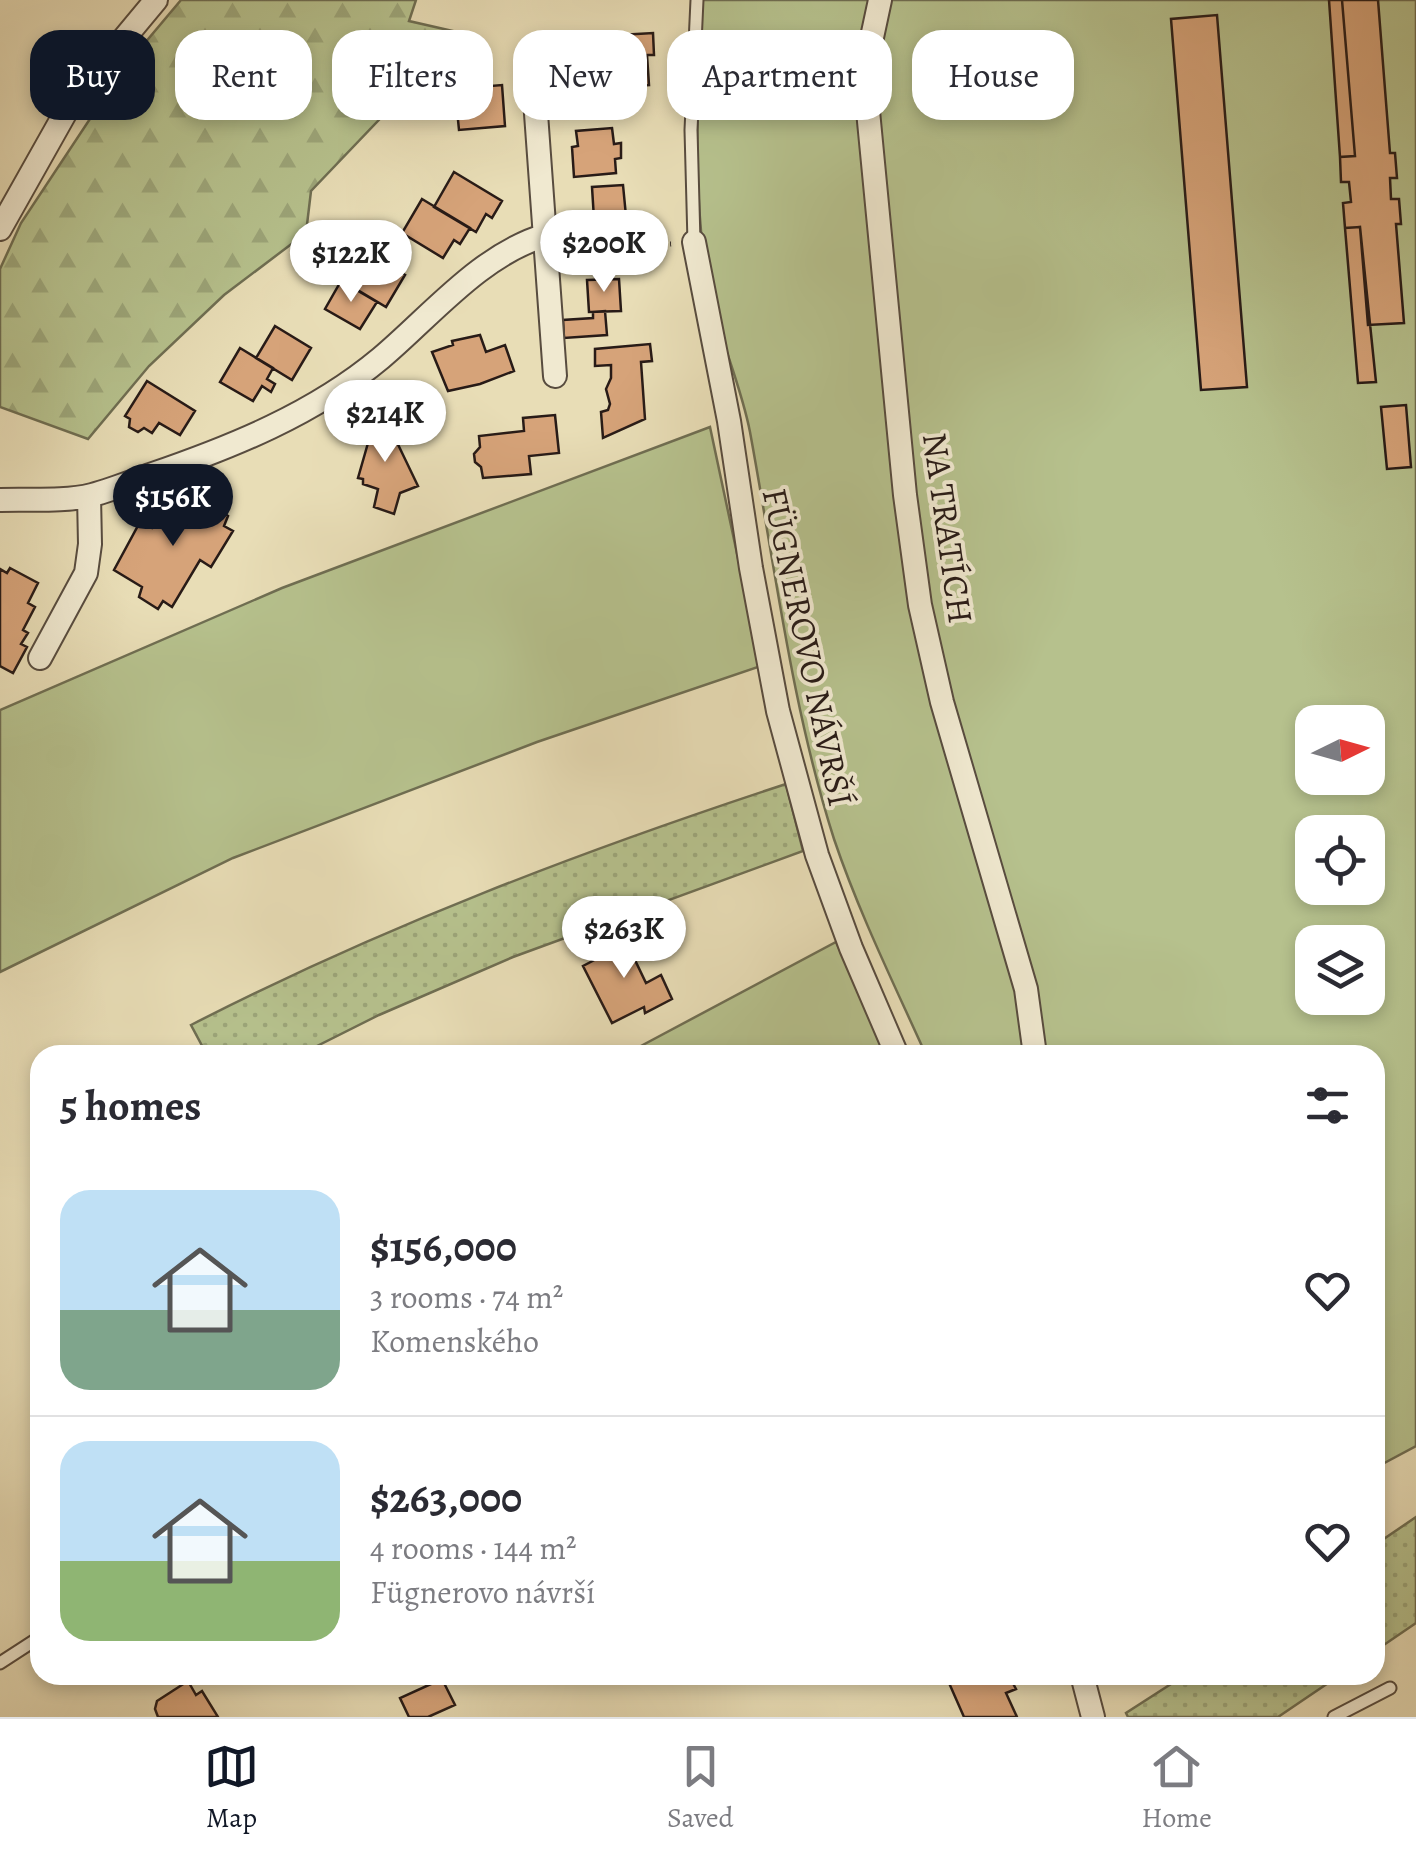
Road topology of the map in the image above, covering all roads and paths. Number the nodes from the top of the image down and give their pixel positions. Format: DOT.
graph roads {
  1 [pos="156,0"];
  2 [pos="696,0"];
  3 [pos="880,0"];
  4 [pos="537,120"];
  5 [pos="0,229"];
  6 [pos="694,242"];
  7 [pos="670,244"];
  8 [pos="547,245"];
  9 [pos="555,376"];
  10 [pos="89,496"];
  11 [pos="0,500"];
  12 [pos="40,658"];
  13 [pos="893,1045"];
  14 [pos="1034,1045"];
  15 [pos="30,1644"];
  16 [pos="0,1663"];
  17 [pos="1085,1685"];
  18 [pos="1390,1688"];
  19 [pos="1093,1717"];
  20 [pos="1334,1717"];
  1 -- 5 [label="street"];
  2 -- 6 [label="lane"];
  3 -- 14 [label="street, NA TRATÍCH"];
  4 -- 8 [label="street"];
  6 -- 13 [label="street, FÜGNEROVO NÁVRŠÍ"];
  7 -- 8 [label="path"];
  8 -- 9 [label="street"];
  8 -- 10 [label="street"];
  10 -- 11 [label="street"];
  10 -- 12 [label="street"];
  15 -- 16 [label="lane"];
  17 -- 19 [label="street"];
  18 -- 20 [label="lane"];
}
